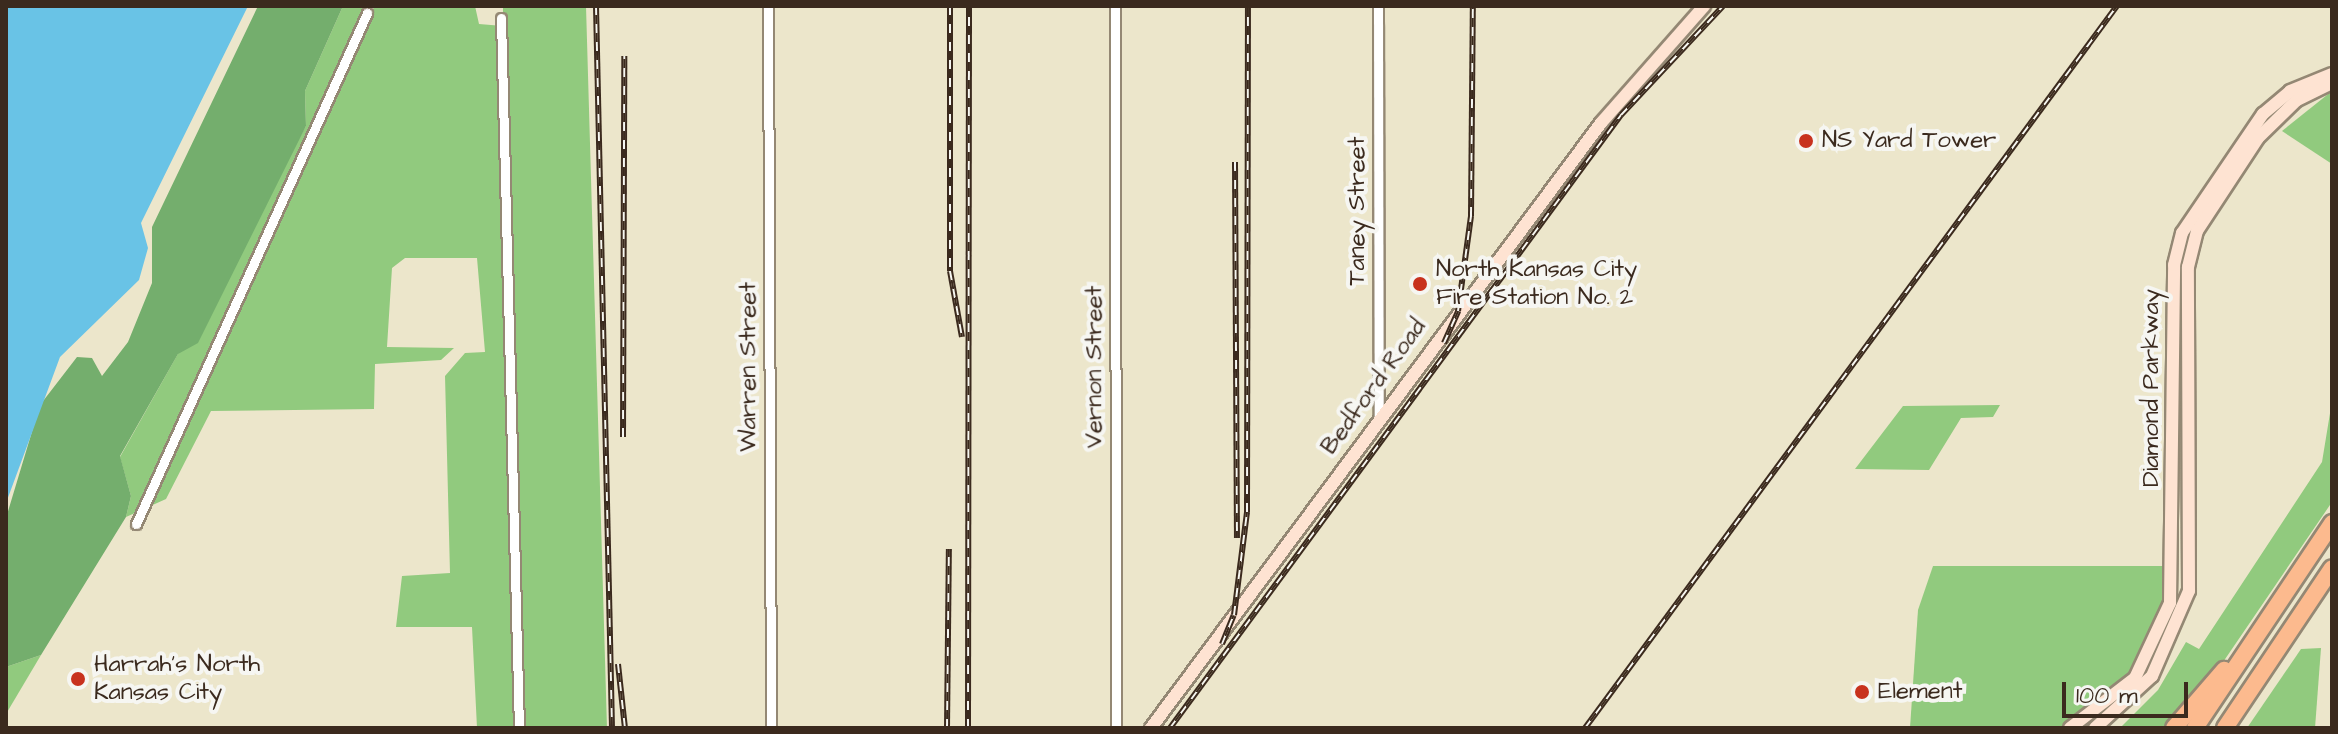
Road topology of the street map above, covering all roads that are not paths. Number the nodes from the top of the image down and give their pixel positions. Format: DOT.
graph roads {
  1 [pos="768,6"];
  2 [pos="1115,6"];
  3 [pos="1378,6"];
  4 [pos="1704,6"];
  5 [pos="367,13"];
  6 [pos="501,18"];
  7 [pos="2332,74"];
  8 [pos="2332,83"];
  9 [pos="1379,416"];
  10 [pos="2332,523"];
  11 [pos="136,524"];
  12 [pos="2332,568"];
  13 [pos="2269,617"];
  14 [pos="519,728"];
  15 [pos="771,728"];
  16 [pos="1116,728"];
  17 [pos="1151,728"];
  18 [pos="2070,728"];
  19 [pos="2095,728"];
  20 [pos="2174,728"];
  21 [pos="2195,728"];
  22 [pos="2225,728"];
  1 -- 15 [label="street, Warren Street"];
  2 -- 16 [label="street, Vernon Street"];
  3 -- 9 [label="street, Taney Street"];
  4 -- 9 [label="street, Bedford Road"];
  5 -- 11 [label="street"];
  6 -- 14 [label="street"];
  7 -- 18 [label="street, Diamond Parkway"];
  8 -- 19 [label="street, Diamond Parkway"];
  9 -- 17 [label="street, Bedford Road"];
  10 -- 13 [label="highway"];
  12 -- 22 [label="highway"];
  13 -- 20 [label="highway"];
  13 -- 21 [label="highway"];
}
